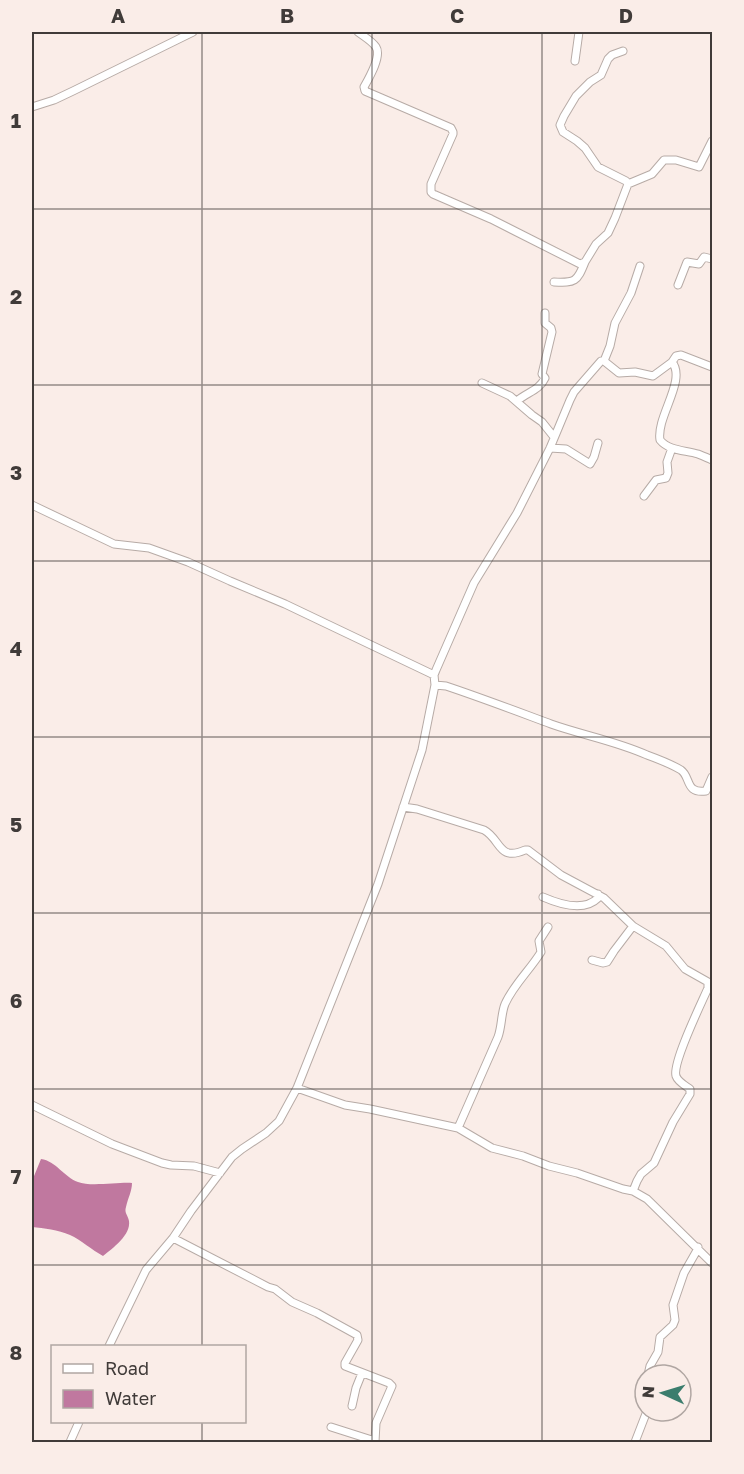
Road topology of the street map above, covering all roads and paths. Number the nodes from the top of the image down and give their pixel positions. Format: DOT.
graph roads {
  1 [pos="193,32"];
  2 [pos="358,32"];
  3 [pos="579,32"];
  4 [pos="623,51"];
  5 [pos="575,61"];
  6 [pos="32,107"];
  7 [pos="712,141"];
  8 [pos="628,184"];
  9 [pos="712,259"];
  10 [pos="585,262"];
  11 [pos="640,266"];
  12 [pos="554,282"];
  13 [pos="678,285"];
  14 [pos="545,313"];
  15 [pos="604,361"];
  16 [pos="672,362"];
  17 [pos="712,367"];
  18 [pos="482,383"];
  19 [pos="517,401"];
  20 [pos="554,437"];
  21 [pos="598,443"];
  22 [pos="550,448"];
  23 [pos="672,448"];
  24 [pos="712,460"];
  25 [pos="644,496"];
  26 [pos="32,505"];
  27 [pos="434,675"];
  28 [pos="435,685"];
  29 [pos="712,777"];
  30 [pos="403,807"];
  31 [pos="598,894"];
  32 [pos="543,897"];
  33 [pos="633,926"];
  34 [pos="548,927"];
  35 [pos="592,960"];
  36 [pos="297,1088"];
  37 [pos="32,1105"];
  38 [pos="458,1128"];
  39 [pos="220,1173"];
  40 [pos="633,1191"];
  41 [pos="173,1238"];
  42 [pos="698,1248"];
  43 [pos="712,1263"];
  44 [pos="110,1345"];
  45 [pos="652,1363"];
  46 [pos="362,1373"];
  47 [pos="352,1406"];
  48 [pos="79,1423"];
  49 [pos="642,1423"];
  50 [pos="331,1427"];
  51 [pos="375,1442"];
  52 [pos="70,1443"];
  53 [pos="635,1443"];
  1 -- 6 [label="street"];
  2 -- 10 [label="street"];
  3 -- 5 [label="street"];
  4 -- 8 [label="street"];
  7 -- 8 [label="street"];
  8 -- 10 [label="street"];
  9 -- 13 [label="street"];
  10 -- 12 [label="street"];
  11 -- 15 [label="street"];
  14 -- 19 [label="street"];
  15 -- 16 [label="street"];
  15 -- 20 [label="street"];
  16 -- 17 [label="street"];
  16 -- 23 [label="street"];
  18 -- 19 [label="street"];
  19 -- 20 [label="street"];
  20 -- 22 [label="street"];
  21 -- 22 [label="street"];
  22 -- 27 [label="street"];
  23 -- 24 [label="street"];
  23 -- 25 [label="street"];
  26 -- 27 [label="street"];
  27 -- 28 [label="street"];
  28 -- 29 [label="street"];
  28 -- 30 [label="street"];
  30 -- 31 [label="street"];
  30 -- 36 [label="street"];
  31 -- 32 [label="street"];
  31 -- 33 [label="street"];
  33 -- 35 [label="street"];
  33 -- 40 [label="street"];
  34 -- 38 [label="street"];
  36 -- 38 [label="street"];
  36 -- 39 [label="street"];
  37 -- 39 [label="street"];
  38 -- 40 [label="street"];
  39 -- 41 [label="street"];
  40 -- 42 [label="street"];
  41 -- 44 [label="street"];
  41 -- 46 [label="street"];
  42 -- 43 [label="street"];
  42 -- 45 [label="street"];
  46 -- 47 [label="street"];
  46 -- 51 [label="street"];
  48 -- 52 [label="street"];
  49 -- 53 [label="street"];
  50 -- 51 [label="street"];
}
